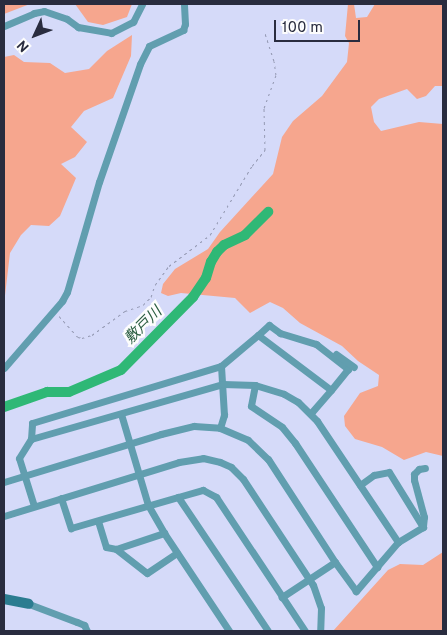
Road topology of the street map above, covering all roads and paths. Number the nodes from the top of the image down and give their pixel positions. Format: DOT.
graph roads {
  1 [pos="142,4"];
  2 [pos="184,4"];
  3 [pos="4,26"];
  4 [pos="266,33"];
  5 [pos="53,312"];
  6 [pos="258,335"];
  7 [pos="316,344"];
  8 [pos="221,366"];
  9 [pos="354,367"];
  10 [pos="4,368"];
  11 [pos="223,384"];
  12 [pos="256,385"];
  13 [pos="331,390"];
  14 [pos="311,413"];
  15 [pos="121,414"];
  16 [pos="220,428"];
  17 [pos="31,439"];
  18 [pos="130,443"];
  19 [pos="425,468"];
  20 [pos="139,474"];
  21 [pos="24,475"];
  22 [pos="4,482"];
  23 [pos="360,485"];
  24 [pos="178,497"];
  25 [pos="61,498"];
  26 [pos="148,505"];
  27 [pos="34,506"];
  28 [pos="4,516"];
  29 [pos="98,521"];
  30 [pos="423,527"];
  31 [pos="164,533"];
  32 [pos="398,542"];
  33 [pos="116,549"];
  34 [pos="177,553"];
  35 [pos="335,562"];
  36 [pos="377,566"];
  37 [pos="309,579"];
  38 [pos="282,597"];
  39 [pos="4,599"];
  40 [pos="28,604"];
  41 [pos="87,631"];
  42 [pos="229,631"];
  43 [pos="268,631"];
  44 [pos="305,631"];
  45 [pos="320,631"];
  1 -- 3 [label="street"];
  2 -- 5 [label="street"];
  4 -- 5 [label="path"];
  5 -- 10 [label="street"];
  6 -- 7 [label="street"];
  6 -- 8 [label="street"];
  6 -- 13 [label="street"];
  7 -- 9 [label="street"];
  7 -- 13 [label="street"];
  8 -- 11 [label="street"];
  8 -- 17 [label="street"];
  11 -- 12 [label="street"];
  11 -- 15 [label="street"];
  11 -- 16 [label="street"];
  12 -- 14 [label="street"];
  12 -- 36 [label="street"];
  13 -- 14 [label="street"];
  14 -- 23 [label="street"];
  15 -- 17 [label="street"];
  15 -- 18 [label="street"];
  16 -- 18 [label="street"];
  16 -- 35 [label="street"];
  17 -- 21 [label="street"];
  18 -- 20 [label="street"];
  18 -- 21 [label="street"];
  19 -- 30 [label="street"];
  20 -- 25 [label="street"];
  20 -- 26 [label="street"];
  20 -- 37 [label="street"];
  21 -- 22 [label="street"];
  21 -- 27 [label="street"];
  23 -- 30 [label="street"];
  23 -- 32 [label="street"];
  24 -- 26 [label="street"];
  24 -- 38 [label="street"];
  24 -- 43 [label="street"];
  25 -- 27 [label="street"];
  25 -- 29 [label="street"];
  26 -- 29 [label="street"];
  26 -- 31 [label="street"];
  27 -- 28 [label="street"];
  29 -- 33 [label="street"];
  30 -- 32 [label="street"];
  31 -- 33 [label="street"];
  31 -- 34 [label="street"];
  32 -- 36 [label="street"];
  33 -- 34 [label="street"];
  34 -- 42 [label="street"];
  35 -- 36 [label="street"];
  35 -- 37 [label="street"];
  37 -- 38 [label="street"];
  37 -- 45 [label="street"];
  38 -- 44 [label="street"];
  39 -- 40 [label="street"];
  40 -- 41 [label="street"];
}
